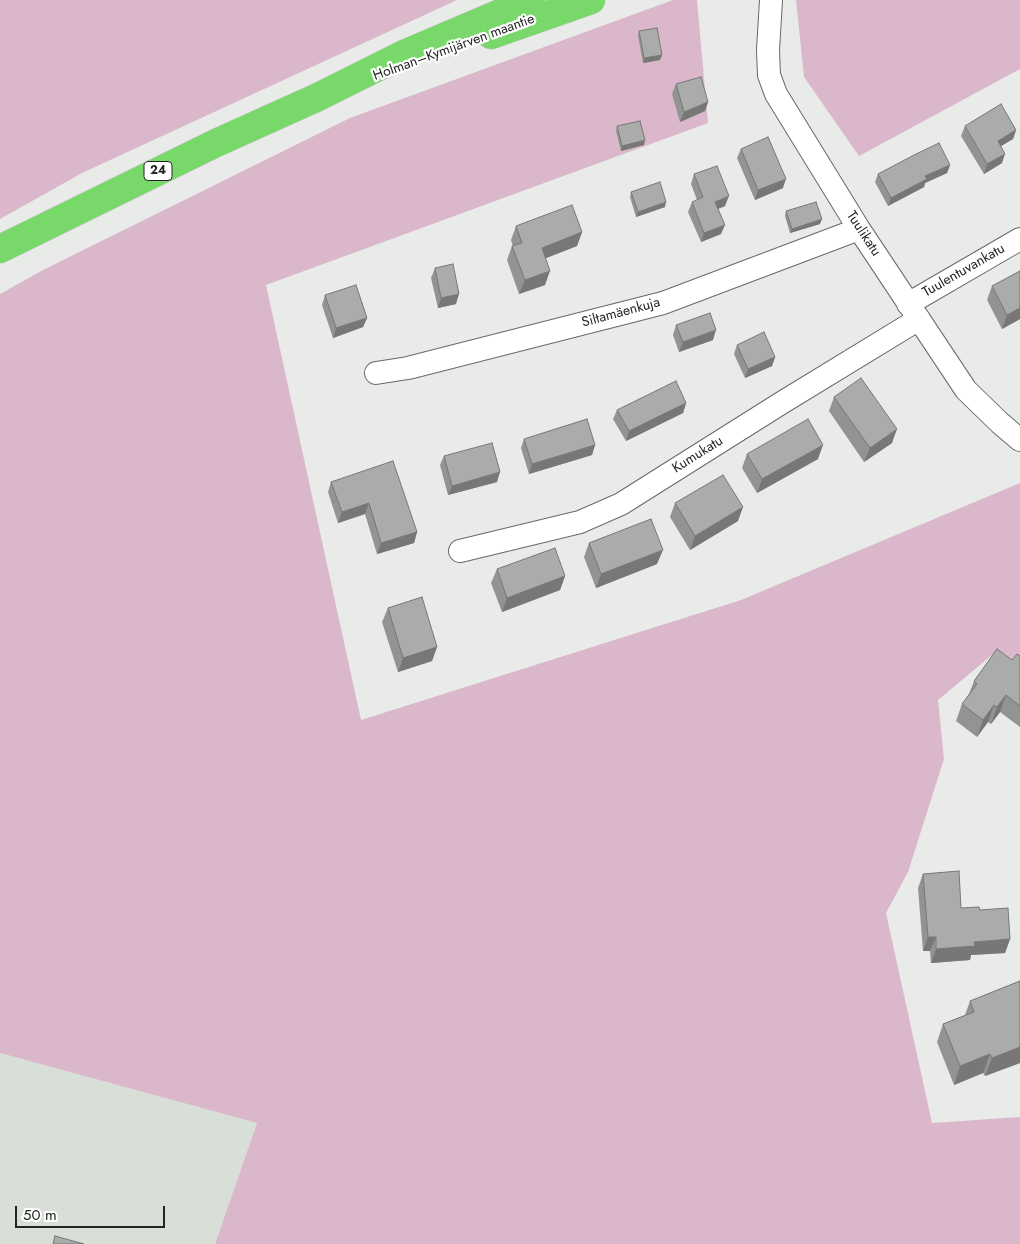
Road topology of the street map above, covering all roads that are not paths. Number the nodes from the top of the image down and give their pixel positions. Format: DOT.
graph roads {
  1 [pos="531,0"];
  2 [pos="591,0"];
  3 [pos="771,0"];
  4 [pos="318,97"];
  5 [pos="859,229"];
  6 [pos="1020,239"];
  7 [pos="0,249"];
  8 [pos="914,311"];
  9 [pos="376,373"];
  10 [pos="1020,440"];
  11 [pos="460,551"];
  1 -- 4 [label="highway, Holman–Kymijärven maantie / 24"];
  2 -- 4 [label="highway, Holman–Kymijärven maantie / 24"];
  3 -- 5 [label="street, Tuulikatu"];
  4 -- 7 [label="highway, Holman–Kymijärven maantie / 24"];
  5 -- 8 [label="street, Tuulikatu"];
  5 -- 9 [label="street, Siltamäenkuja"];
  6 -- 8 [label="street, Tuulentuvankatu"];
  8 -- 10 [label="street, Tuulikatu"];
  8 -- 11 [label="street, Kumukatu"];
}
